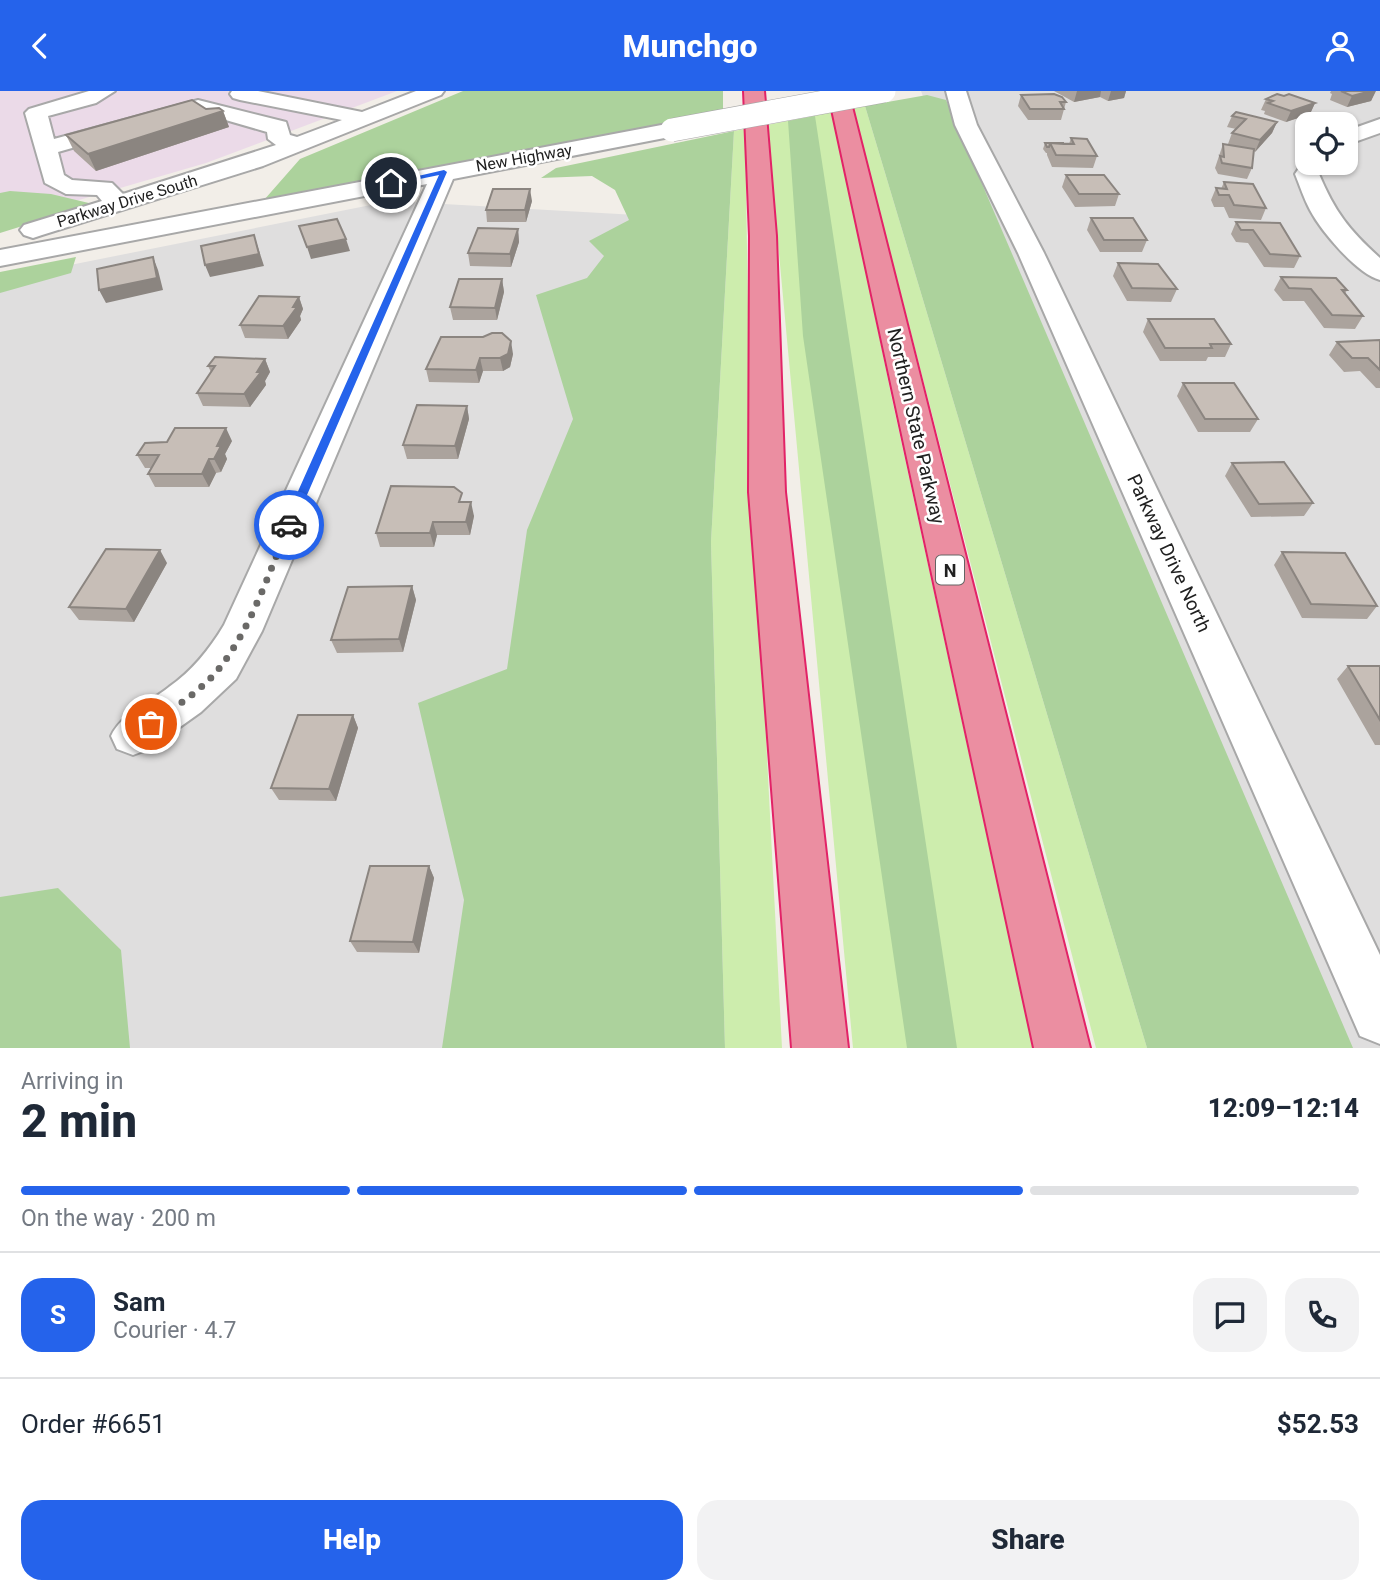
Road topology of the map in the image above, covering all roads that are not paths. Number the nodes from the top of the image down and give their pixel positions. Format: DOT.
graph roads {
  1 [pos="105,91"];
  2 [pos="224,91"];
  3 [pos="435,91"];
  4 [pos="754,91"];
  5 [pos="838,91"];
  6 [pos="884,91"];
  7 [pos="956,91"];
  8 [pos="365,120"];
  9 [pos="270,126"];
  10 [pos="1380,126"];
  11 [pos="1358,134"];
  12 [pos="232,139"];
  13 [pos="300,144"];
  14 [pos="47,148"];
  15 [pos="181,161"];
  16 [pos="255,161"];
  17 [pos="150,170"];
  18 [pos="444,172"];
  19 [pos="1307,175"];
  20 [pos="115,190"];
  21 [pos="234,214"];
  22 [pos="67,219"];
  23 [pos="0,241"];
  24 [pos="56,247"];
  25 [pos="0,258"];
  26 [pos="1380,272"];
  27 [pos="133,736"];
  28 [pos="1380,1016"];
  29 [pos="820,1048"];
  30 [pos="1062,1048"];
  1 -- 14 [label="street"];
  2 -- 8 [label="street"];
  3 -- 8 [label="street, Parkway Drive South"];
  4 -- 29 [label="highway"];
  5 -- 30 [label="highway, Northern State Parkway / N"];
  6 -- 18 [label="street, New Highway, bridge"];
  7 -- 28 [label="street, Parkway Drive North"];
  8 -- 13 [label="street, Parkway Drive South"];
  9 -- 12 [label="street"];
  9 -- 13 [label="street"];
  9 -- 14 [label="street"];
  10 -- 11 [label="street"];
  13 -- 16 [label="street, Parkway Drive South"];
  14 -- 20 [label="street"];
  15 -- 17 [label="street"];
  16 -- 20 [label="street, Parkway Drive South"];
  16 -- 21 [label="street"];
  18 -- 21 [label="street, New Highway"];
  18 -- 27 [label="street"];
  19 -- 26 [label="street"];
  20 -- 22 [label="street, Parkway Drive South"];
  21 -- 24 [label="street, New Highway"];
  22 -- 23 [label="street, Parkway Drive South"];
  22 -- 24 [label="street"];
  24 -- 25 [label="street, New Highway"];
}
